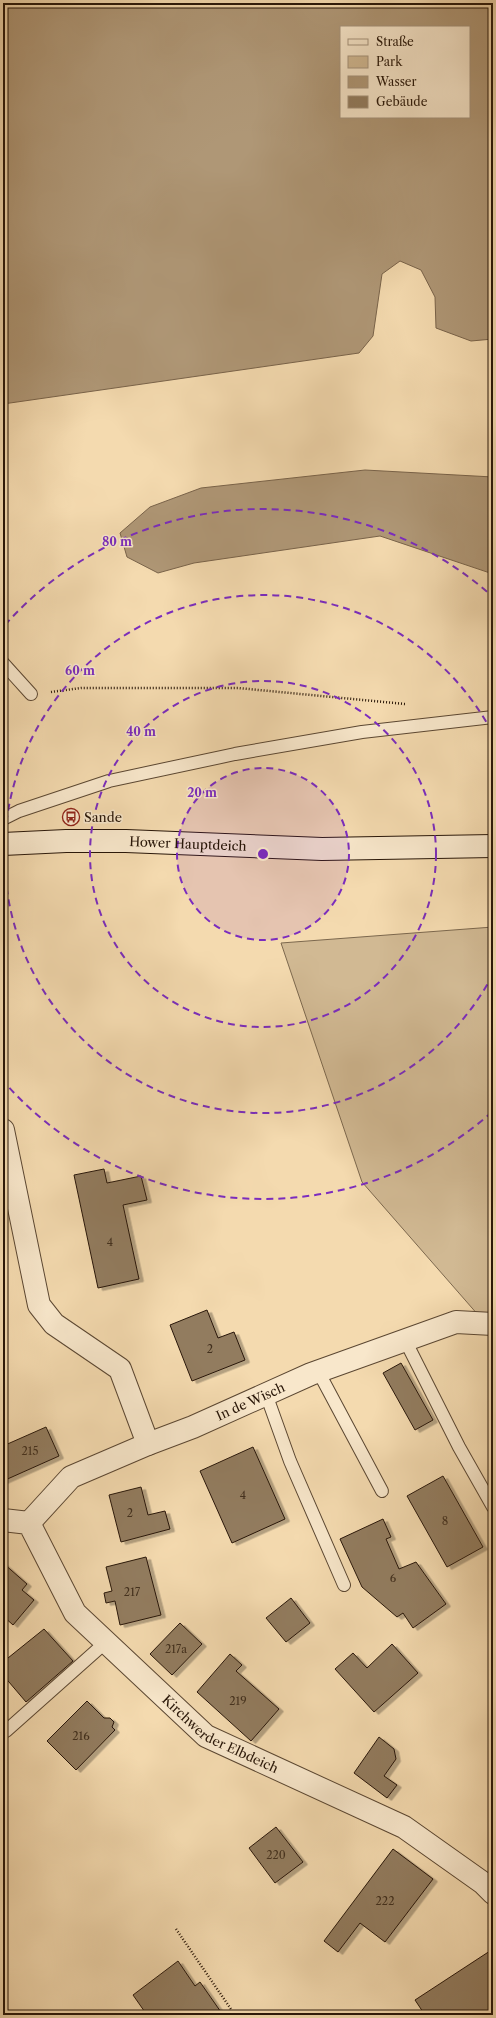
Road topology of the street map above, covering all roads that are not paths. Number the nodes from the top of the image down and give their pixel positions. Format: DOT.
graph roads {
  1 [pos="3,663"];
  2 [pos="31,694"];
  3 [pos="493,717"];
  4 [pos="3,819"];
  5 [pos="3,844"];
  6 [pos="493,846"];
  7 [pos="3,1130"];
  8 [pos="493,1324"];
  9 [pos="405,1340"];
  10 [pos="318,1371"];
  11 [pos="266,1394"];
  12 [pos="148,1444"];
  13 [pos="382,1491"];
  14 [pos="493,1507"];
  15 [pos="3,1520"];
  16 [pos="29,1523"];
  17 [pos="344,1585"];
  18 [pos="106,1642"];
  19 [pos="6,1731"];
  20 [pos="493,1893"];
  1 -- 2 [label="lane"];
  3 -- 4 [label="lane"];
  5 -- 6 [label="street, Hower Hauptdeich"];
  7 -- 12 [label="street"];
  8 -- 9 [label="street, In de Wisch"];
  9 -- 10 [label="street, In de Wisch"];
  9 -- 14 [label="lane"];
  10 -- 11 [label="street, In de Wisch"];
  10 -- 13 [label="lane"];
  11 -- 12 [label="street, In de Wisch"];
  11 -- 17 [label="lane"];
  12 -- 16 [label="street, In de Wisch"];
  15 -- 16 [label="street"];
  16 -- 18 [label="street, Kirchwerder Elbdeich"];
  18 -- 19 [label="lane"];
  18 -- 20 [label="street, Kirchwerder Elbdeich"];
}
